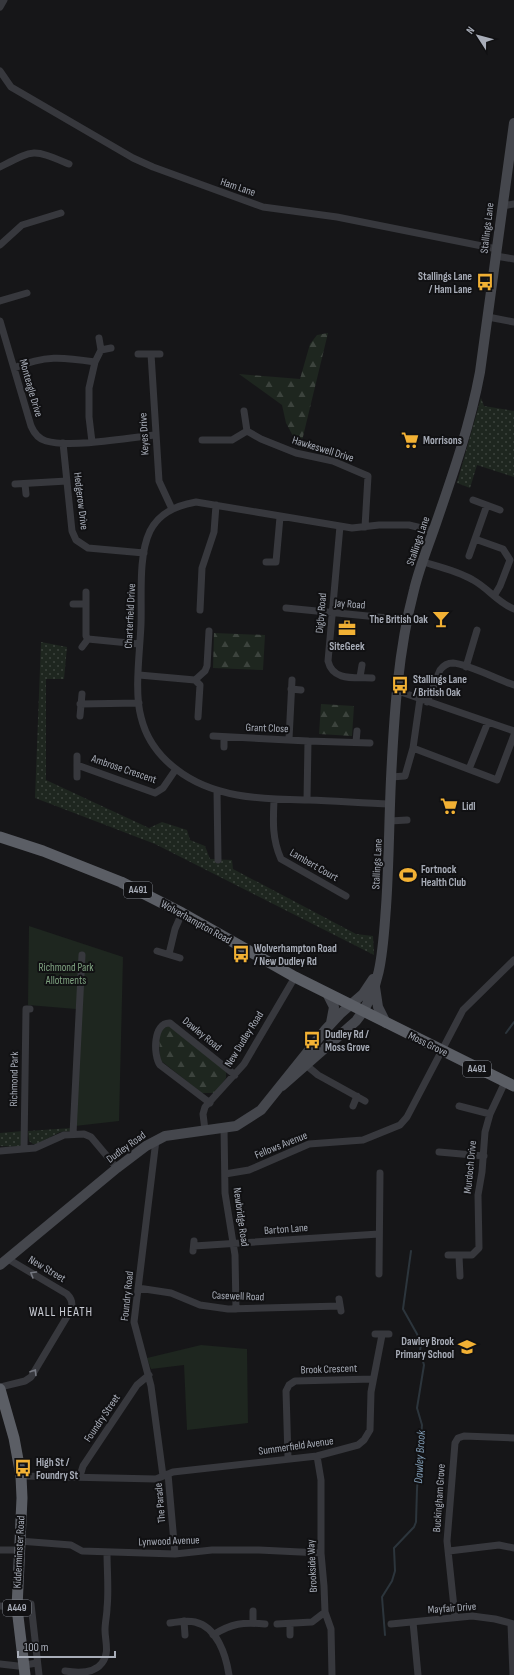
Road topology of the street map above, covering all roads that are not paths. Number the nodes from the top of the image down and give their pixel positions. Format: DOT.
graph roads {
  1 [pos="4,0"];
  2 [pos="0,7"];
  3 [pos="0,72"];
  4 [pos="514,123"];
  5 [pos="69,164"];
  6 [pos="0,167"];
  7 [pos="514,204"];
  8 [pos="502,206"];
  9 [pos="61,213"];
  10 [pos="0,244"];
  11 [pos="496,253"];
  12 [pos="514,259"];
  13 [pos="27,294"];
  14 [pos="0,301"];
  15 [pos="488,317"];
  16 [pos="0,321"];
  17 [pos="514,322"];
  18 [pos="99,338"];
  19 [pos="111,348"];
  20 [pos="101,350"];
  21 [pos="138,354"];
  22 [pos="150,354"];
  23 [pos="160,354"];
  24 [pos="95,362"];
  25 [pos="14,368"];
  26 [pos="244,411"];
  27 [pos="247,432"];
  28 [pos="156,435"];
  29 [pos="202,440"];
  30 [pos="92,442"];
  31 [pos="63,443"];
  32 [pos="67,481"];
  33 [pos="15,484"];
  34 [pos="25,484"];
  35 [pos="26,494"];
  36 [pos="473,500"];
  37 [pos="216,505"];
  38 [pos="486,505"];
  39 [pos="172,509"];
  40 [pos="500,510"];
  41 [pos="280,517"];
  42 [pos="340,526"];
  43 [pos="365,527"];
  44 [pos="434,531"];
  45 [pos="475,538"];
  46 [pos="144,553"];
  47 [pos="469,556"];
  48 [pos="266,562"];
  49 [pos="423,562"];
  50 [pos="511,565"];
  51 [pos="86,592"];
  52 [pos="494,596"];
  53 [pos="73,604"];
  54 [pos="86,604"];
  55 [pos="286,608"];
  56 [pos="514,609"];
  57 [pos="200,610"];
  58 [pos="332,614"];
  59 [pos="388,618"];
  60 [pos="209,630"];
  61 [pos="477,630"];
  62 [pos="88,639"];
  63 [pos="139,644"];
  64 [pos="82,647"];
  65 [pos="362,665"];
  66 [pos="466,667"];
  67 [pos="139,675"];
  68 [pos="360,677"];
  69 [pos="372,678"];
  70 [pos="195,680"];
  71 [pos="292,680"];
  72 [pos="514,685"];
  73 [pos="291,689"];
  74 [pos="301,690"];
  75 [pos="398,691"];
  76 [pos="82,694"];
  77 [pos="420,699"];
  78 [pos="427,702"];
  79 [pos="139,703"];
  80 [pos="80,704"];
  81 [pos="80,716"];
  82 [pos="198,717"];
  83 [pos="488,722"];
  84 [pos="357,731"];
  85 [pos="514,731"];
  86 [pos="514,735"];
  87 [pos="213,736"];
  88 [pos="224,737"];
  89 [pos="289,739"];
  90 [pos="308,741"];
  91 [pos="356,742"];
  92 [pos="370,743"];
  93 [pos="224,748"];
  94 [pos="413,748"];
  95 [pos="77,756"];
  96 [pos="77,765"];
  97 [pos="176,769"];
  98 [pos="469,769"];
  99 [pos="77,777"];
  100 [pos="391,777"];
  101 [pos="217,790"];
  102 [pos="274,800"];
  103 [pos="307,800"];
  104 [pos="390,804"];
  105 [pos="406,820"];
  106 [pos="390,821"];
  107 [pos="0,836"];
  108 [pos="218,860"];
  109 [pos="346,896"];
  110 [pos="182,913"];
  111 [pos="157,951"];
  112 [pos="169,954"];
  113 [pos="82,955"];
  114 [pos="180,958"];
  115 [pos="514,960"];
  116 [pos="379,971"];
  117 [pos="295,977"];
  118 [pos="375,987"];
  119 [pos="327,993"];
  120 [pos="352,1005"];
  121 [pos="26,1009"];
  122 [pos="364,1011"];
  123 [pos="331,1022"];
  124 [pos="386,1023"];
  125 [pos="442,1050"];
  126 [pos="306,1065"];
  127 [pos="235,1075"];
  128 [pos="509,1084"];
  129 [pos="282,1086"];
  130 [pos="357,1096"];
  131 [pos="365,1101"];
  132 [pos="210,1103"];
  133 [pos="353,1106"];
  134 [pos="459,1106"];
  135 [pos="490,1114"];
  136 [pos="224,1128"];
  137 [pos="205,1130"];
  138 [pos="73,1134"];
  139 [pos="156,1140"];
  140 [pos="24,1149"];
  141 [pos="0,1151"];
  142 [pos="439,1152"];
  143 [pos="484,1156"];
  144 [pos="117,1168"];
  145 [pos="380,1173"];
  146 [pos="225,1174"];
  147 [pos="379,1234"];
  148 [pos="234,1244"];
  149 [pos="194,1246"];
  150 [pos="448,1255"];
  151 [pos="459,1256"];
  152 [pos="4,1262"];
  153 [pos="379,1274"];
  154 [pos="460,1276"];
  155 [pos="138,1288"];
  156 [pos="340,1305"];
  157 [pos="236,1309"];
  158 [pos="382,1334"];
  159 [pos="149,1375"];
  160 [pos="373,1379"];
  161 [pos="0,1388"];
  162 [pos="514,1438"];
  163 [pos="317,1456"];
  164 [pos="288,1458"];
  165 [pos="166,1475"];
  166 [pos="21,1476"];
  167 [pos="80,1476"];
  168 [pos="19,1546"];
  169 [pos="514,1548"];
  170 [pos="0,1550"];
  171 [pos="448,1551"];
  172 [pos="107,1552"];
  173 [pos="321,1553"];
  174 [pos="175,1554"];
  175 [pos="31,1604"];
  176 [pos="0,1606"];
  177 [pos="17,1608"];
  178 [pos="253,1611"];
  179 [pos="325,1612"];
  180 [pos="455,1617"];
  181 [pos="184,1621"];
  182 [pos="413,1622"];
  183 [pos="170,1623"];
  184 [pos="253,1623"];
  185 [pos="265,1624"];
  186 [pos="278,1624"];
  187 [pos="290,1624"];
  188 [pos="391,1624"];
  189 [pos="512,1624"];
  190 [pos="185,1635"];
  191 [pos="213,1635"];
  192 [pos="290,1635"];
  193 [pos="37,1663"];
  194 [pos="0,1664"];
  195 [pos="25,1670"];
  196 [pos="66,1671"];
  197 [pos="77,1674"];
  198 [pos="39,1675"];
  199 [pos="229,1675"];
  200 [pos="332,1675"];
  201 [pos="418,1675"];
  202 [pos="513,1675"];
  1 -- 2 [label="street"];
  3 -- 11 [label="street, Ham Lane"];
  4 -- 8 [label="main road, Stallings Lane"];
  5 -- 6 [label="street"];
  7 -- 8 [label="street"];
  8 -- 11 [label="main road, Stallings Lane"];
  9 -- 10 [label="street"];
  11 -- 12 [label="street, Ham Lane"];
  11 -- 15 [label="main road, Stallings Lane"];
  13 -- 14 [label="street"];
  15 -- 17 [label="street"];
  15 -- 44 [label="main road, Stallings Lane"];
  16 -- 25 [label="street, Monteagle Drive"];
  18 -- 20 [label="street"];
  19 -- 20 [label="street"];
  20 -- 24 [label="street"];
  21 -- 22 [label="street"];
  22 -- 23 [label="street"];
  22 -- 28 [label="street, Keyes Drive"];
  24 -- 25 [label="street"];
  24 -- 30 [label="street"];
  25 -- 31 [label="street, Monteagle Drive"];
  26 -- 27 [label="street"];
  27 -- 29 [label="street"];
  27 -- 43 [label="street, Hawkeswell Drive"];
  28 -- 30 [label="street, Monteagle Drive"];
  28 -- 39 [label="street, Keyes Drive"];
  30 -- 31 [label="street, Monteagle Drive"];
  31 -- 32 [label="street, Hedgerow Drive"];
  32 -- 34 [label="street"];
  32 -- 46 [label="street, Hedgerow Drive"];
  33 -- 34 [label="street"];
  34 -- 35 [label="street"];
  36 -- 38 [label="street"];
  37 -- 39 [label="street, Charterfield Drive"];
  37 -- 41 [label="street, Charterfield Drive"];
  37 -- 57 [label="street"];
  38 -- 40 [label="street"];
  38 -- 45 [label="street"];
  39 -- 46 [label="street, Charterfield Drive"];
  41 -- 42 [label="street, Charterfield Drive"];
  41 -- 48 [label="street"];
  42 -- 43 [label="street, Charterfield Drive"];
  42 -- 58 [label="street, Digby Road"];
  43 -- 44 [label="street, Charterfield Drive"];
  44 -- 49 [label="main road, Stallings Lane"];
  45 -- 47 [label="street"];
  45 -- 50 [label="street"];
  46 -- 63 [label="street, Charterfield Drive"];
  49 -- 52 [label="street"];
  49 -- 75 [label="main road, Stallings Lane"];
  50 -- 52 [label="street"];
  51 -- 54 [label="street"];
  52 -- 56 [label="street"];
  53 -- 54 [label="street"];
  54 -- 62 [label="street"];
  55 -- 58 [label="street, Jay Road"];
  58 -- 59 [label="street, Jay Road"];
  58 -- 68 [label="street, Digby Road"];
  60 -- 70 [label="street"];
  61 -- 66 [label="street"];
  62 -- 63 [label="street"];
  62 -- 64 [label="street"];
  63 -- 67 [label="street, Charterfield Drive"];
  65 -- 68 [label="street"];
  66 -- 72 [label="street"];
  66 -- 78 [label="street"];
  67 -- 70 [label="street"];
  67 -- 79 [label="street, Charterfield Drive"];
  68 -- 69 [label="street, Digby Road"];
  70 -- 82 [label="street"];
  71 -- 73 [label="street"];
  73 -- 74 [label="street"];
  73 -- 89 [label="street"];
  75 -- 77 [label="street"];
  75 -- 100 [label="main road, Stallings Lane"];
  76 -- 80 [label="street"];
  77 -- 78 [label="street"];
  77 -- 94 [label="street"];
  78 -- 83 [label="street"];
  79 -- 80 [label="street"];
  79 -- 97 [label="street, Charterfield Drive"];
  80 -- 81 [label="street"];
  83 -- 85 [label="street"];
  83 -- 98 [label="street"];
  84 -- 91 [label="street"];
  86 -- 98 [label="street"];
  87 -- 88 [label="street, Grant Close"];
  88 -- 89 [label="street, Grant Close"];
  88 -- 93 [label="street"];
  89 -- 90 [label="street, Grant Close"];
  90 -- 91 [label="street, Grant Close"];
  90 -- 103 [label="street"];
  91 -- 92 [label="street, Grant Close"];
  94 -- 98 [label="street"];
  94 -- 100 [label="street"];
  95 -- 96 [label="street"];
  96 -- 97 [label="street, Ambrose Crescent"];
  96 -- 99 [label="street"];
  97 -- 101 [label="street, Charterfield Drive"];
  100 -- 104 [label="main road, Stallings Lane"];
  101 -- 102 [label="street, Charterfield Drive"];
  101 -- 108 [label="street"];
  102 -- 103 [label="street, Charterfield Drive"];
  102 -- 109 [label="street, Lambert Court"];
  103 -- 104 [label="street, Charterfield Drive"];
  104 -- 106 [label="main road, Stallings Lane"];
  105 -- 106 [label="street"];
  106 -- 116 [label="main road, Stallings Lane"];
  107 -- 110 [label="highway, Wolverhampton Road / A491"];
  110 -- 112 [label="street"];
  110 -- 117 [label="highway, Wolverhampton Road / A491"];
  111 -- 112 [label="street"];
  112 -- 114 [label="street"];
  113 -- 138 [label="street"];
  115 -- 125 [label="street, Fellows Avenue"];
  116 -- 118 [label="main road, Stallings Lane"];
  116 -- 120 [label="main road, Stallings Lane"];
  117 -- 119 [label="highway, Wolverhampton Road / A491"];
  117 -- 127 [label="street, New Dudley Road"];
  118 -- 122 [label="main road, Stallings Lane"];
  118 -- 124 [label="main road"];
  119 -- 120 [label="highway, Wolverhampton Road / A491"];
  119 -- 123 [label="main road"];
  120 -- 122 [label="highway, Wolverhampton Road / A491"];
  120 -- 123 [label="main road, Dudley Road"];
  121 -- 140 [label="street, Richmond Park"];
  122 -- 124 [label="highway, Moss Grove / A491"];
  122 -- 126 [label="main road, Dudley Road"];
  123 -- 129 [label="main road, Dudley Road"];
  124 -- 125 [label="highway, Moss Grove / A491"];
  125 -- 128 [label="highway, Moss Grove / A491"];
  125 -- 146 [label="street, Fellows Avenue"];
  126 -- 129 [label="main road, Dudley Road"];
  126 -- 130 [label="street"];
  127 -- 132 [label="street, New Dudley Road"];
  127 -- 132 [label="street, Dawley Road"];
  128 -- 135 [label="street, Murdoch Drive"];
  129 -- 136 [label="main road, Dudley Road"];
  130 -- 131 [label="street"];
  130 -- 133 [label="street"];
  132 -- 137 [label="street, New Dudley Road"];
  134 -- 135 [label="street"];
  135 -- 143 [label="street, Murdoch Drive"];
  136 -- 137 [label="main road, Dudley Road"];
  136 -- 146 [label="street, Newbridge Road"];
  137 -- 139 [label="main road, Dudley Road"];
  138 -- 140 [label="street"];
  138 -- 144 [label="street"];
  139 -- 144 [label="main road, Dudley Road"];
  139 -- 155 [label="street, Foundry Road"];
  140 -- 141 [label="street"];
  142 -- 143 [label="street"];
  143 -- 151 [label="street, Murdoch Drive"];
  144 -- 152 [label="main road, Dudley Road"];
  145 -- 147 [label="street"];
  146 -- 148 [label="street, Newbridge Road"];
  147 -- 148 [label="street, Barton Lane"];
  147 -- 153 [label="street"];
  148 -- 149 [label="street, Barton Lane"];
  148 -- 157 [label="street, Newbridge Road"];
  150 -- 151 [label="street, Murdoch Drive"];
  151 -- 154 [label="street"];
  161 -- 152 [label="street, New Street, one-way"];
  155 -- 157 [label="street, Casewell Road"];
  155 -- 159 [label="street, Foundry Road"];
  156 -- 157 [label="street, Casewell Road"];
  158 -- 160 [label="street, Summerfield Avenue"];
  159 -- 165 [label="street, Foundry Road"];
  159 -- 167 [label="street, Foundry Street"];
  160 -- 163 [label="street, Summerfield Avenue"];
  160 -- 164 [label="street, Brook Crescent"];
  161 -- 166 [label="highway, A449"];
  162 -- 171 [label="street, Buckingham Grove"];
  163 -- 164 [label="street, Summerfield Avenue"];
  163 -- 173 [label="street, Brookside Way"];
  164 -- 165 [label="street, Summerfield Avenue"];
  165 -- 167 [label="street"];
  165 -- 174 [label="street, The Parade"];
  166 -- 167 [label="street"];
  166 -- 168 [label="highway, Kidderminster Road / A449"];
  168 -- 170 [label="street, Lynwood Avenue"];
  168 -- 172 [label="street, Lynwood Avenue"];
  168 -- 177 [label="highway, Kidderminster Road / A449"];
  169 -- 171 [label="street"];
  171 -- 180 [label="street, Buckingham Grove"];
  172 -- 174 [label="street, Lynwood Avenue"];
  172 -- 197 [label="street"];
  173 -- 174 [label="street, Lynwood Avenue"];
  173 -- 179 [label="street, Brookside Way"];
  175 -- 193 [label="street"];
  176 -- 177 [label="street"];
  177 -- 195 [label="highway, Kidderminster Road / A449"];
  178 -- 184 [label="street"];
  179 -- 187 [label="street"];
  179 -- 200 [label="street, Brookside Way"];
  180 -- 182 [label="street, Mayfair Drive"];
  180 -- 189 [label="street, Mayfair Drive"];
  181 -- 183 [label="street"];
  181 -- 190 [label="street"];
  181 -- 191 [label="street"];
  182 -- 188 [label="street, Mayfair Drive"];
  182 -- 201 [label="street"];
  184 -- 185 [label="street"];
  184 -- 191 [label="street"];
  186 -- 187 [label="street"];
  187 -- 192 [label="street"];
  189 -- 202 [label="street"];
  191 -- 199 [label="street"];
  193 -- 195 [label="street"];
  193 -- 198 [label="street"];
  194 -- 195 [label="street"];
  196 -- 197 [label="street"];
}
